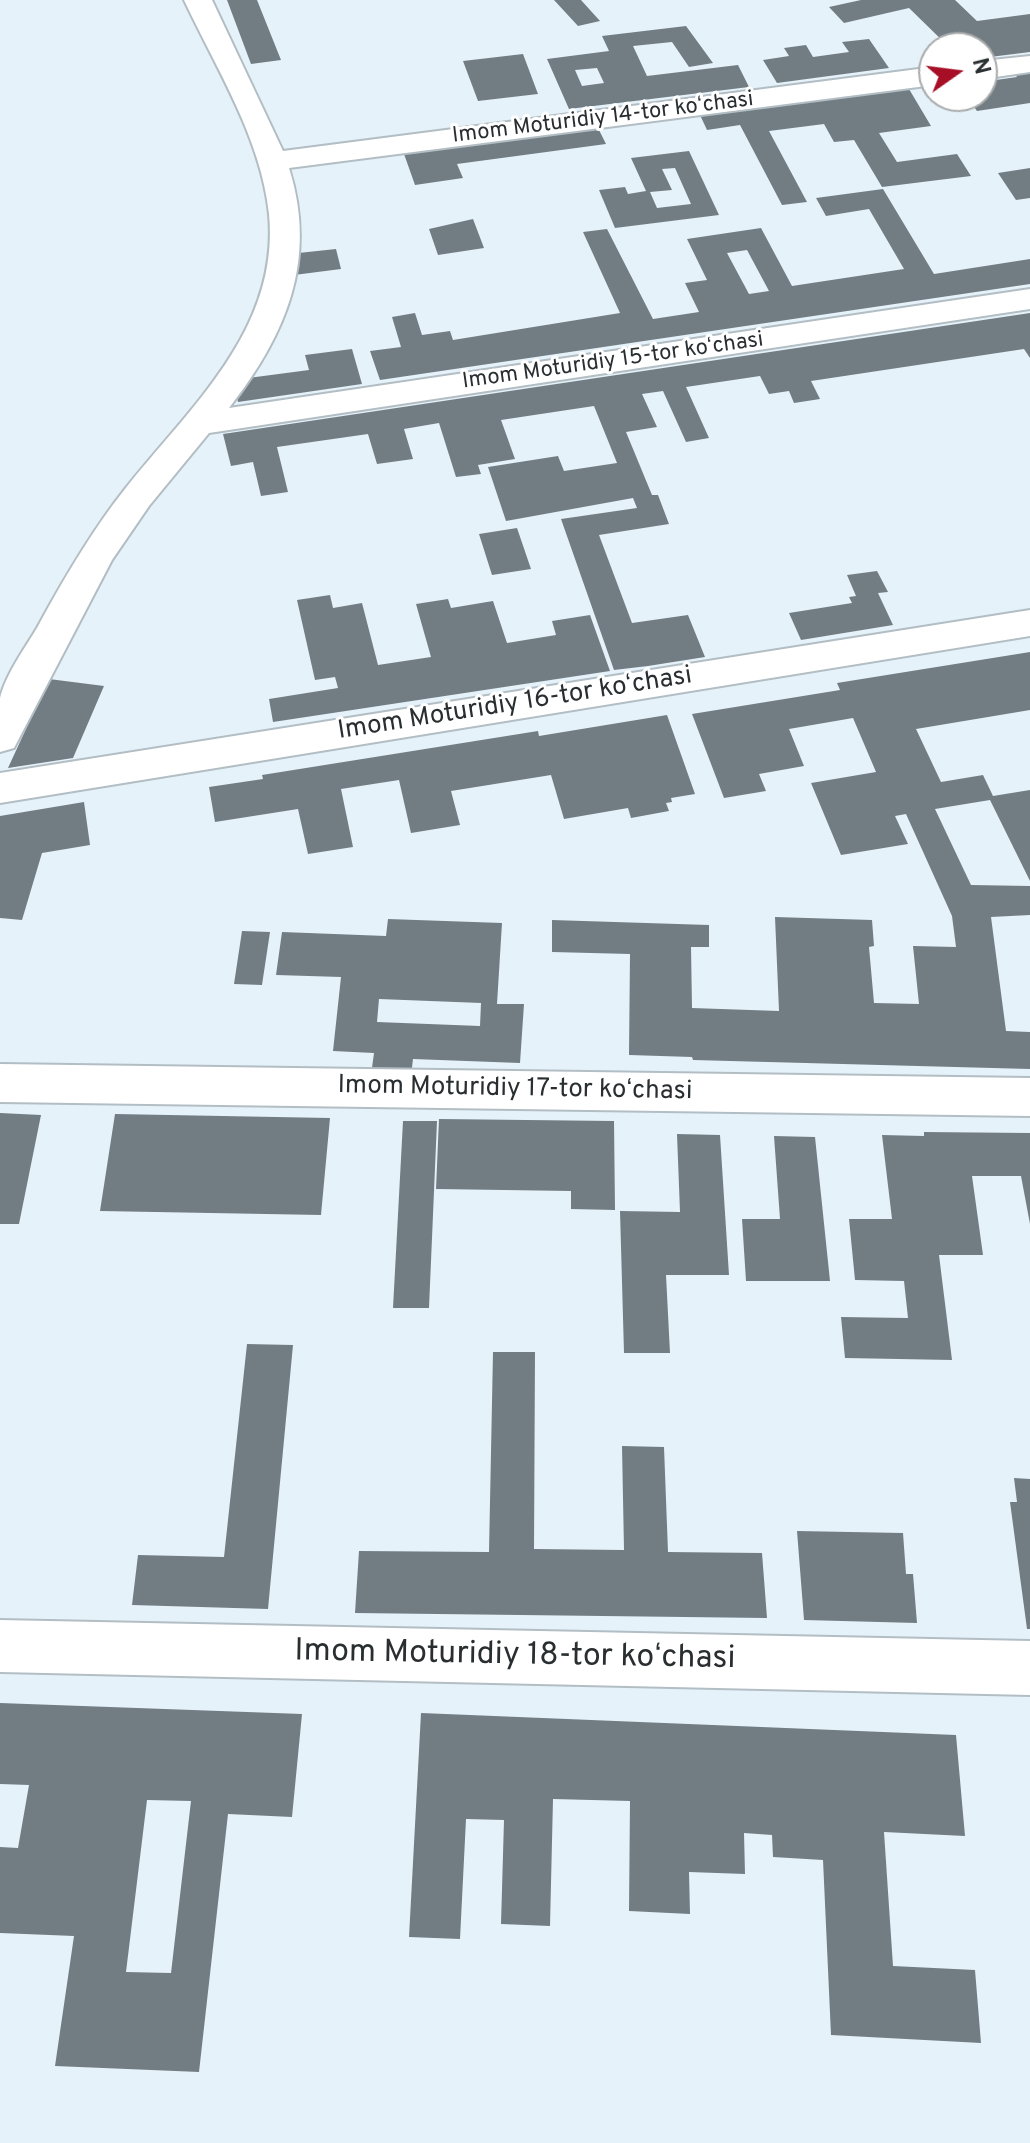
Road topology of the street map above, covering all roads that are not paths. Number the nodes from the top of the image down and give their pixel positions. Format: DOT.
graph roads {
  1 [pos="198,0"];
  2 [pos="1030,64"];
  3 [pos="998,68"];
  4 [pos="918,78"];
  5 [pos="273,161"];
  6 [pos="1030,299"];
  7 [pos="195,424"];
  8 [pos="1030,623"];
  9 [pos="0,738"];
  10 [pos="0,788"];
  11 [pos="0,1083"];
  12 [pos="1030,1097"];
  13 [pos="0,1646"];
  14 [pos="1030,1668"];
  1 -- 5 [label="street"];
  2 -- 3 [label="street"];
  4 -- 5 [label="street, Imom Moturidiy 14-tor koʻchasi"];
  5 -- 7 [label="street"];
  6 -- 7 [label="street, Imom Moturidiy 15-tor koʻchasi"];
  7 -- 9 [label="street"];
  8 -- 10 [label="street, Imom Moturidiy 16-tor koʻchasi"];
  11 -- 12 [label="street, Imom Moturidiy 17-tor koʻchasi"];
  13 -- 14 [label="street, Imom Moturidiy 18-tor koʻchasi"];
}
